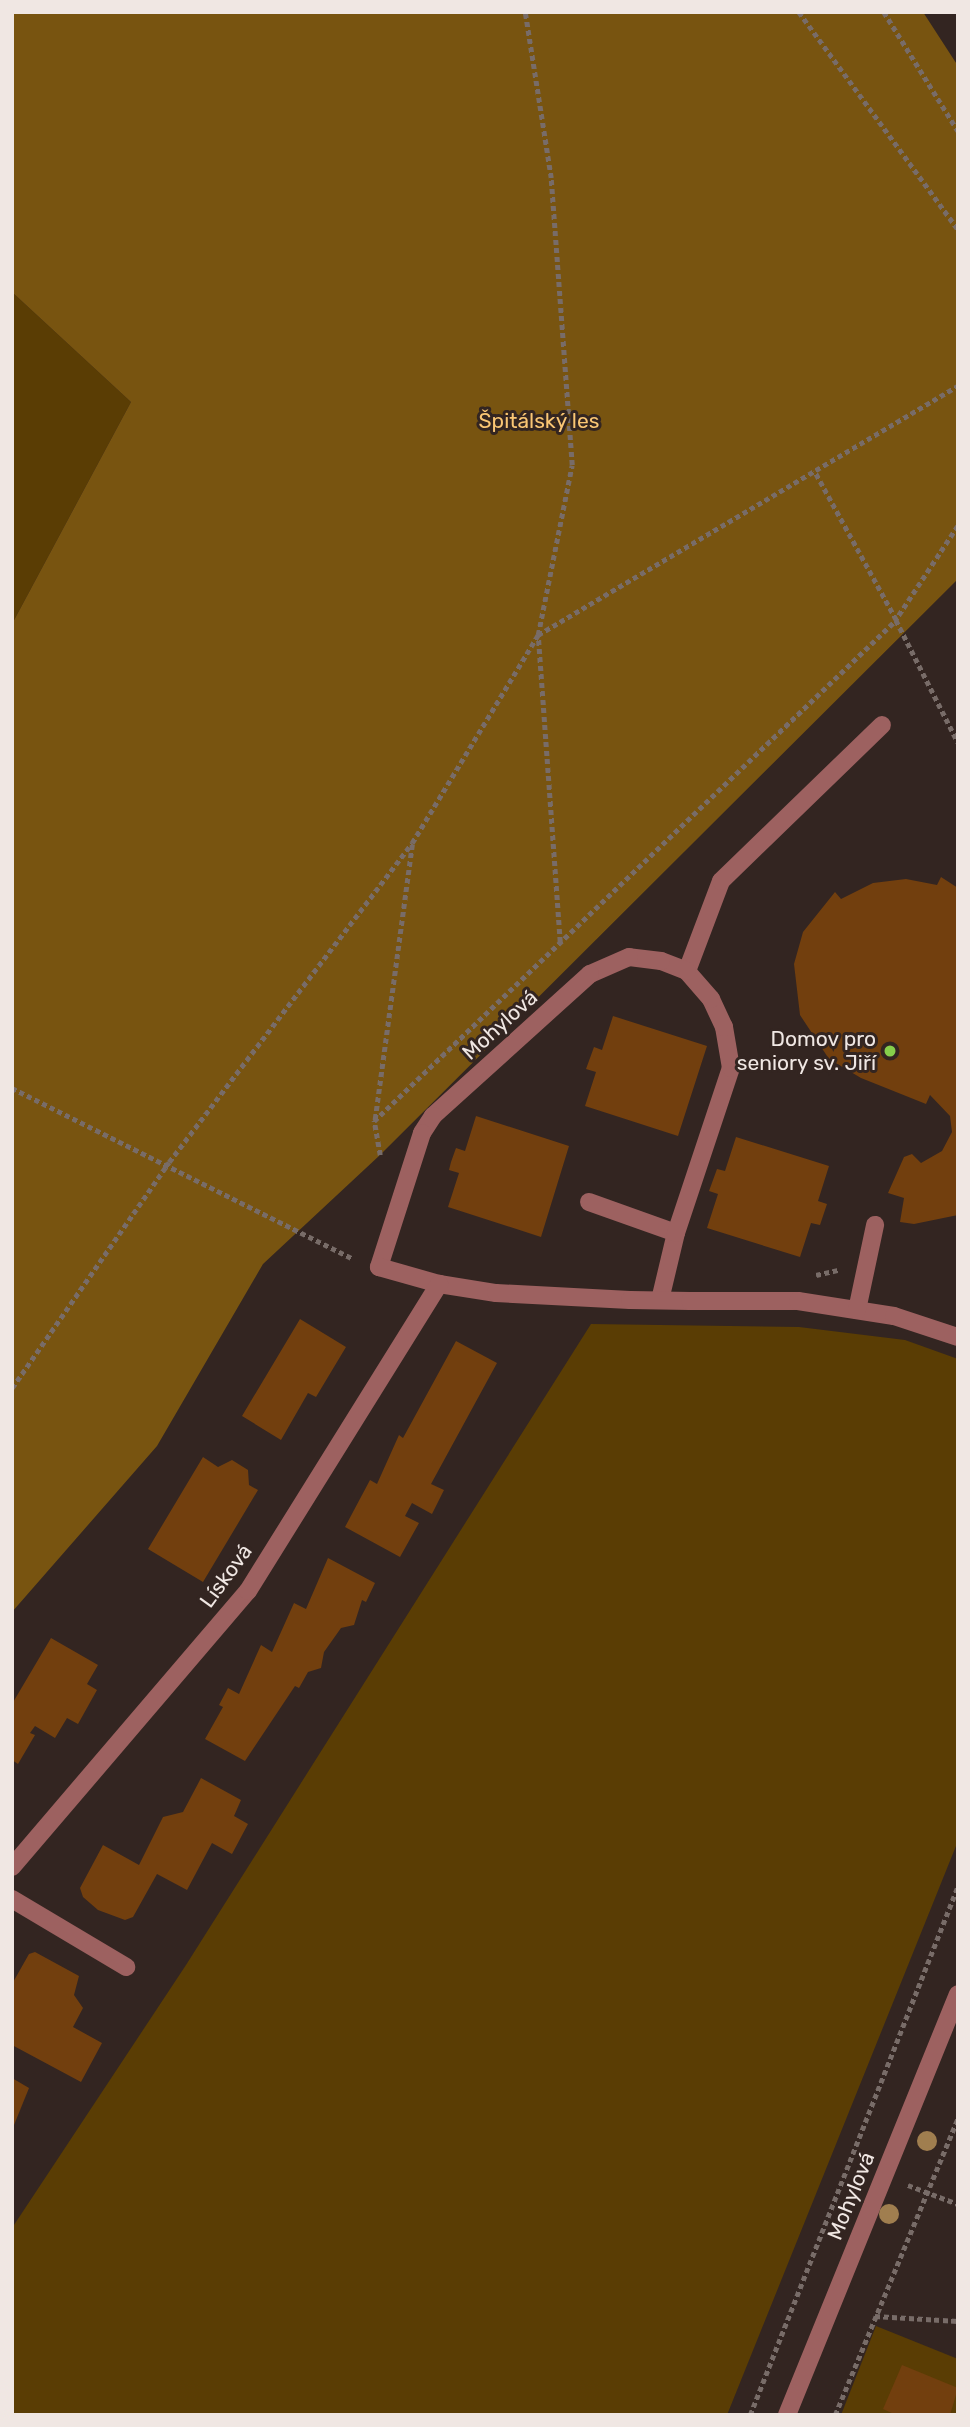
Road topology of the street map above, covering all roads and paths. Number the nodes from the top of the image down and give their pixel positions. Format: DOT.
graph roads {
  1 [pos="525,12"];
  2 [pos="799,12"];
  3 [pos="884,12"];
  4 [pos="958,131"];
  5 [pos="958,229"];
  6 [pos="958,386"];
  7 [pos="814,471"];
  8 [pos="958,526"];
  9 [pos="896,620"];
  10 [pos="538,635"];
  11 [pos="882,725"];
  12 [pos="958,742"];
  13 [pos="412,843"];
  14 [pos="560,943"];
  15 [pos="687,971"];
  16 [pos="12,1088"];
  17 [pos="374,1121"];
  18 [pos="380,1155"];
  19 [pos="169,1162"];
  20 [pos="589,1202"];
  21 [pos="875,1225"];
  22 [pos="676,1233"];
  23 [pos="379,1267"];
  24 [pos="439,1284"];
  25 [pos="660,1300"];
  26 [pos="857,1310"];
  27 [pos="958,1337"];
  28 [pos="12,1388"];
  29 [pos="12,1867"];
  30 [pos="958,1886"];
  31 [pos="12,1899"];
  32 [pos="126,1967"];
  33 [pos="958,1994"];
  34 [pos="958,2118"];
  35 [pos="884,2175"];
  36 [pos="928,2193"];
  37 [pos="958,2204"];
  38 [pos="874,2315"];
  39 [pos="958,2321"];
  40 [pos="750,2415"];
  41 [pos="788,2415"];
  42 [pos="835,2415"];
  1 -- 10 [label="path"];
  2 -- 5 [label="path"];
  3 -- 4 [label="path"];
  6 -- 7 [label="path"];
  7 -- 9 [label="path"];
  7 -- 10 [label="path"];
  8 -- 9 [label="path"];
  9 -- 12 [label="path"];
  9 -- 14 [label="path"];
  10 -- 13 [label="path"];
  10 -- 14 [label="path"];
  11 -- 15 [label="street"];
  13 -- 17 [label="path"];
  13 -- 19 [label="path"];
  14 -- 17 [label="path"];
  15 -- 22 [label="street"];
  15 -- 23 [label="street, Mohylová"];
  16 -- 19 [label="path"];
  17 -- 18 [label="path"];
  19 -- 23 [label="path"];
  19 -- 28 [label="path"];
  20 -- 22 [label="street"];
  21 -- 26 [label="street"];
  22 -- 25 [label="street"];
  23 -- 24 [label="street"];
  24 -- 25 [label="street"];
  24 -- 29 [label="street, Lísková"];
  25 -- 26 [label="street"];
  26 -- 27 [label="street"];
  30 -- 40 [label="path"];
  31 -- 32 [label="street"];
  33 -- 35 [label="street, Mohylová"];
  34 -- 36 [label="path"];
  35 -- 36 [label="path"];
  35 -- 41 [label="street, Mohylová"];
  36 -- 37 [label="path"];
  36 -- 38 [label="path"];
  38 -- 39 [label="path"];
  38 -- 42 [label="path"];
}
